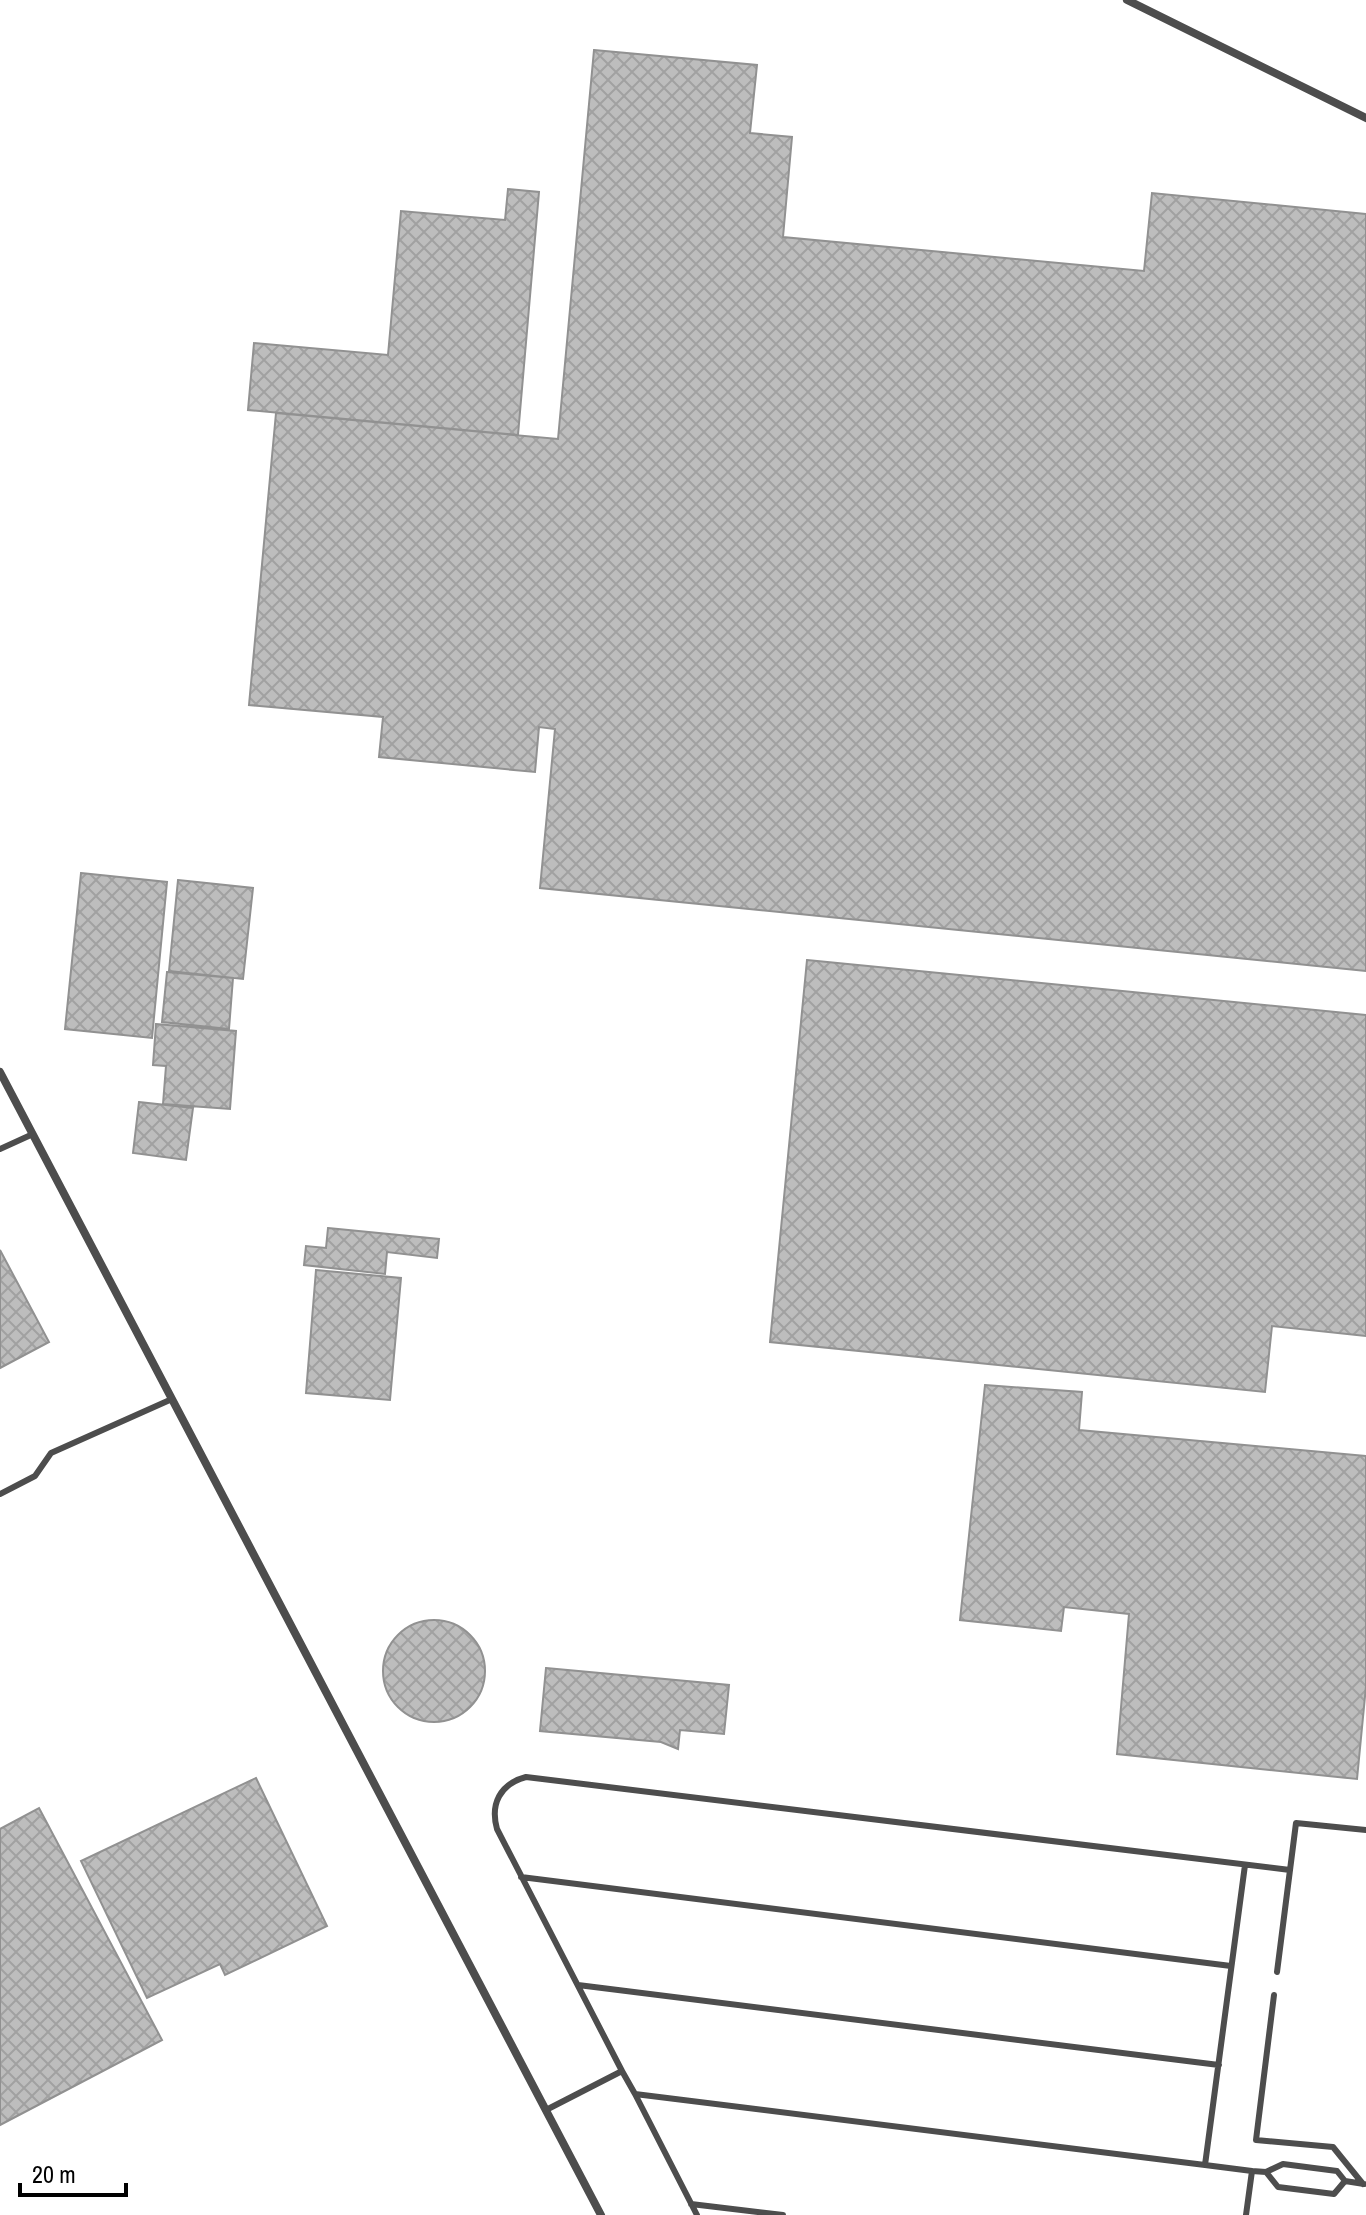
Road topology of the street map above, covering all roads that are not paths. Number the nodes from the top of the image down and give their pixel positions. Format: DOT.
graph roads {
  1 [pos="1127,0"];
  2 [pos="1366,118"];
  3 [pos="0,1072"];
  4 [pos="33,1134"];
  5 [pos="0,1149"];
  6 [pos="172,1399"];
  7 [pos="0,1494"];
  8 [pos="1366,1830"];
  9 [pos="1245,1865"];
  10 [pos="1290,1870"];
  11 [pos="521,1877"];
  12 [pos="1231,1966"];
  13 [pos="1277,1972"];
  14 [pos="578,1985"];
  15 [pos="1274,1995"];
  16 [pos="1219,2065"];
  17 [pos="622,2071"];
  18 [pos="635,2094"];
  19 [pos="546,2110"];
  20 [pos="1205,2165"];
  21 [pos="1252,2171"];
  22 [pos="1266,2172"];
  23 [pos="1345,2181"];
  24 [pos="1365,2184"];
  25 [pos="691,2204"];
  26 [pos="601,2215"];
  27 [pos="697,2215"];
  28 [pos="783,2215"];
  29 [pos="1246,2215"];
  1 -- 2 [label="street"];
  3 -- 4 [label="street"];
  4 -- 5 [label="lane"];
  4 -- 6 [label="street"];
  6 -- 7 [label="lane"];
  6 -- 19 [label="street"];
  8 -- 10 [label="lane"];
  9 -- 10 [label="lane"];
  9 -- 11 [label="lane"];
  9 -- 12 [label="lane"];
  10 -- 13 [label="lane"];
  11 -- 12 [label="lane"];
  11 -- 14 [label="lane"];
  12 -- 16 [label="lane"];
  14 -- 16 [label="lane"];
  14 -- 17 [label="lane"];
  15 -- 24 [label="lane"];
  16 -- 20 [label="lane"];
  17 -- 18 [label="lane"];
  17 -- 19 [label="lane"];
  18 -- 20 [label="lane"];
  18 -- 25 [label="lane"];
  19 -- 26 [label="street"];
  20 -- 21 [label="lane"];
  21 -- 22 [label="lane"];
  21 -- 29 [label="lane"];
  22 -- 23 [label="lane"];
  22 -- 23 [label="lane"];
  23 -- 24 [label="lane"];
  25 -- 27 [label="lane"];
  25 -- 28 [label="lane"];
}
